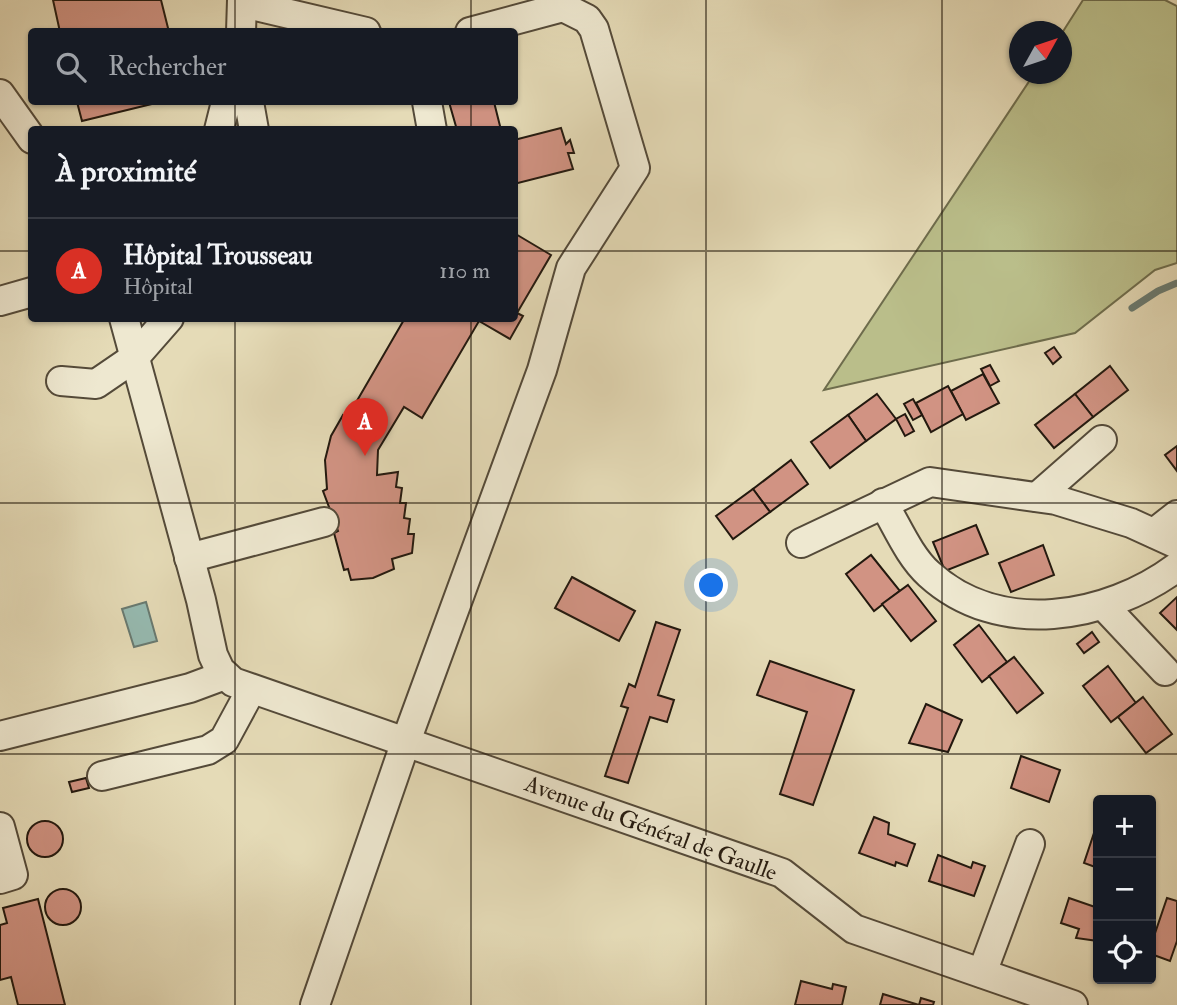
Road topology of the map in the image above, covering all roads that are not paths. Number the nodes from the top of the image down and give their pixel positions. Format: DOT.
graph roads {
  1 [pos="243,2"];
  2 [pos="241,28"];
  3 [pos="350,28"];
  4 [pos="485,28"];
  5 [pos="0,94"];
  6 [pos="225,105"];
  7 [pos="250,105"];
  8 [pos="428,105"];
  9 [pos="220,126"];
  10 [pos="253,126"];
  11 [pos="431,126"];
  12 [pos="28,133"];
  13 [pos="28,293"];
  14 [pos="0,301"];
  15 [pos="125,322"];
  16 [pos="166,322"];
  17 [pos="134,358"];
  18 [pos="61,382"];
  19 [pos="1102,440"];
  20 [pos="1037,497"];
  21 [pos="883,503"];
  22 [pos="1177,515"];
  23 [pos="324,522"];
  24 [pos="1165,539"];
  25 [pos="801,543"];
  26 [pos="188,558"];
  27 [pos="1177,567"];
  28 [pos="1104,606"];
  29 [pos="1165,671"];
  30 [pos="225,675"];
  31 [pos="251,690"];
  32 [pos="0,736"];
  33 [pos="405,744"];
  34 [pos="102,776"];
  35 [pos="0,827"];
  36 [pos="1030,844"];
  37 [pos="0,879"];
  38 [pos="982,973"];
  39 [pos="315,1005"];
  40 [pos="1073,1005"];
  1 -- 2 [label="street"];
  1 -- 3 [label="street"];
  4 -- 33 [label="street"];
  5 -- 12 [label="street"];
  6 -- 9 [label="street"];
  7 -- 10 [label="street"];
  8 -- 11 [label="street"];
  13 -- 14 [label="street"];
  15 -- 17 [label="street"];
  16 -- 17 [label="street"];
  17 -- 18 [label="street"];
  17 -- 26 [label="street"];
  19 -- 20 [label="street"];
  20 -- 21 [label="street"];
  20 -- 24 [label="street"];
  21 -- 25 [label="street"];
  21 -- 28 [label="street"];
  22 -- 24 [label="street"];
  23 -- 26 [label="street"];
  26 -- 30 [label="street"];
  27 -- 28 [label="street"];
  28 -- 29 [label="street"];
  30 -- 31 [label="street, Avenue du Général de Gaulle"];
  30 -- 32 [label="street"];
  31 -- 33 [label="street, Avenue du Général de Gaulle"];
  31 -- 34 [label="street"];
  33 -- 38 [label="street, Avenue du Général de Gaulle"];
  33 -- 39 [label="street"];
  35 -- 37 [label="street"];
  36 -- 38 [label="street"];
  38 -- 40 [label="street, Avenue du Général de Gaulle"];
}
